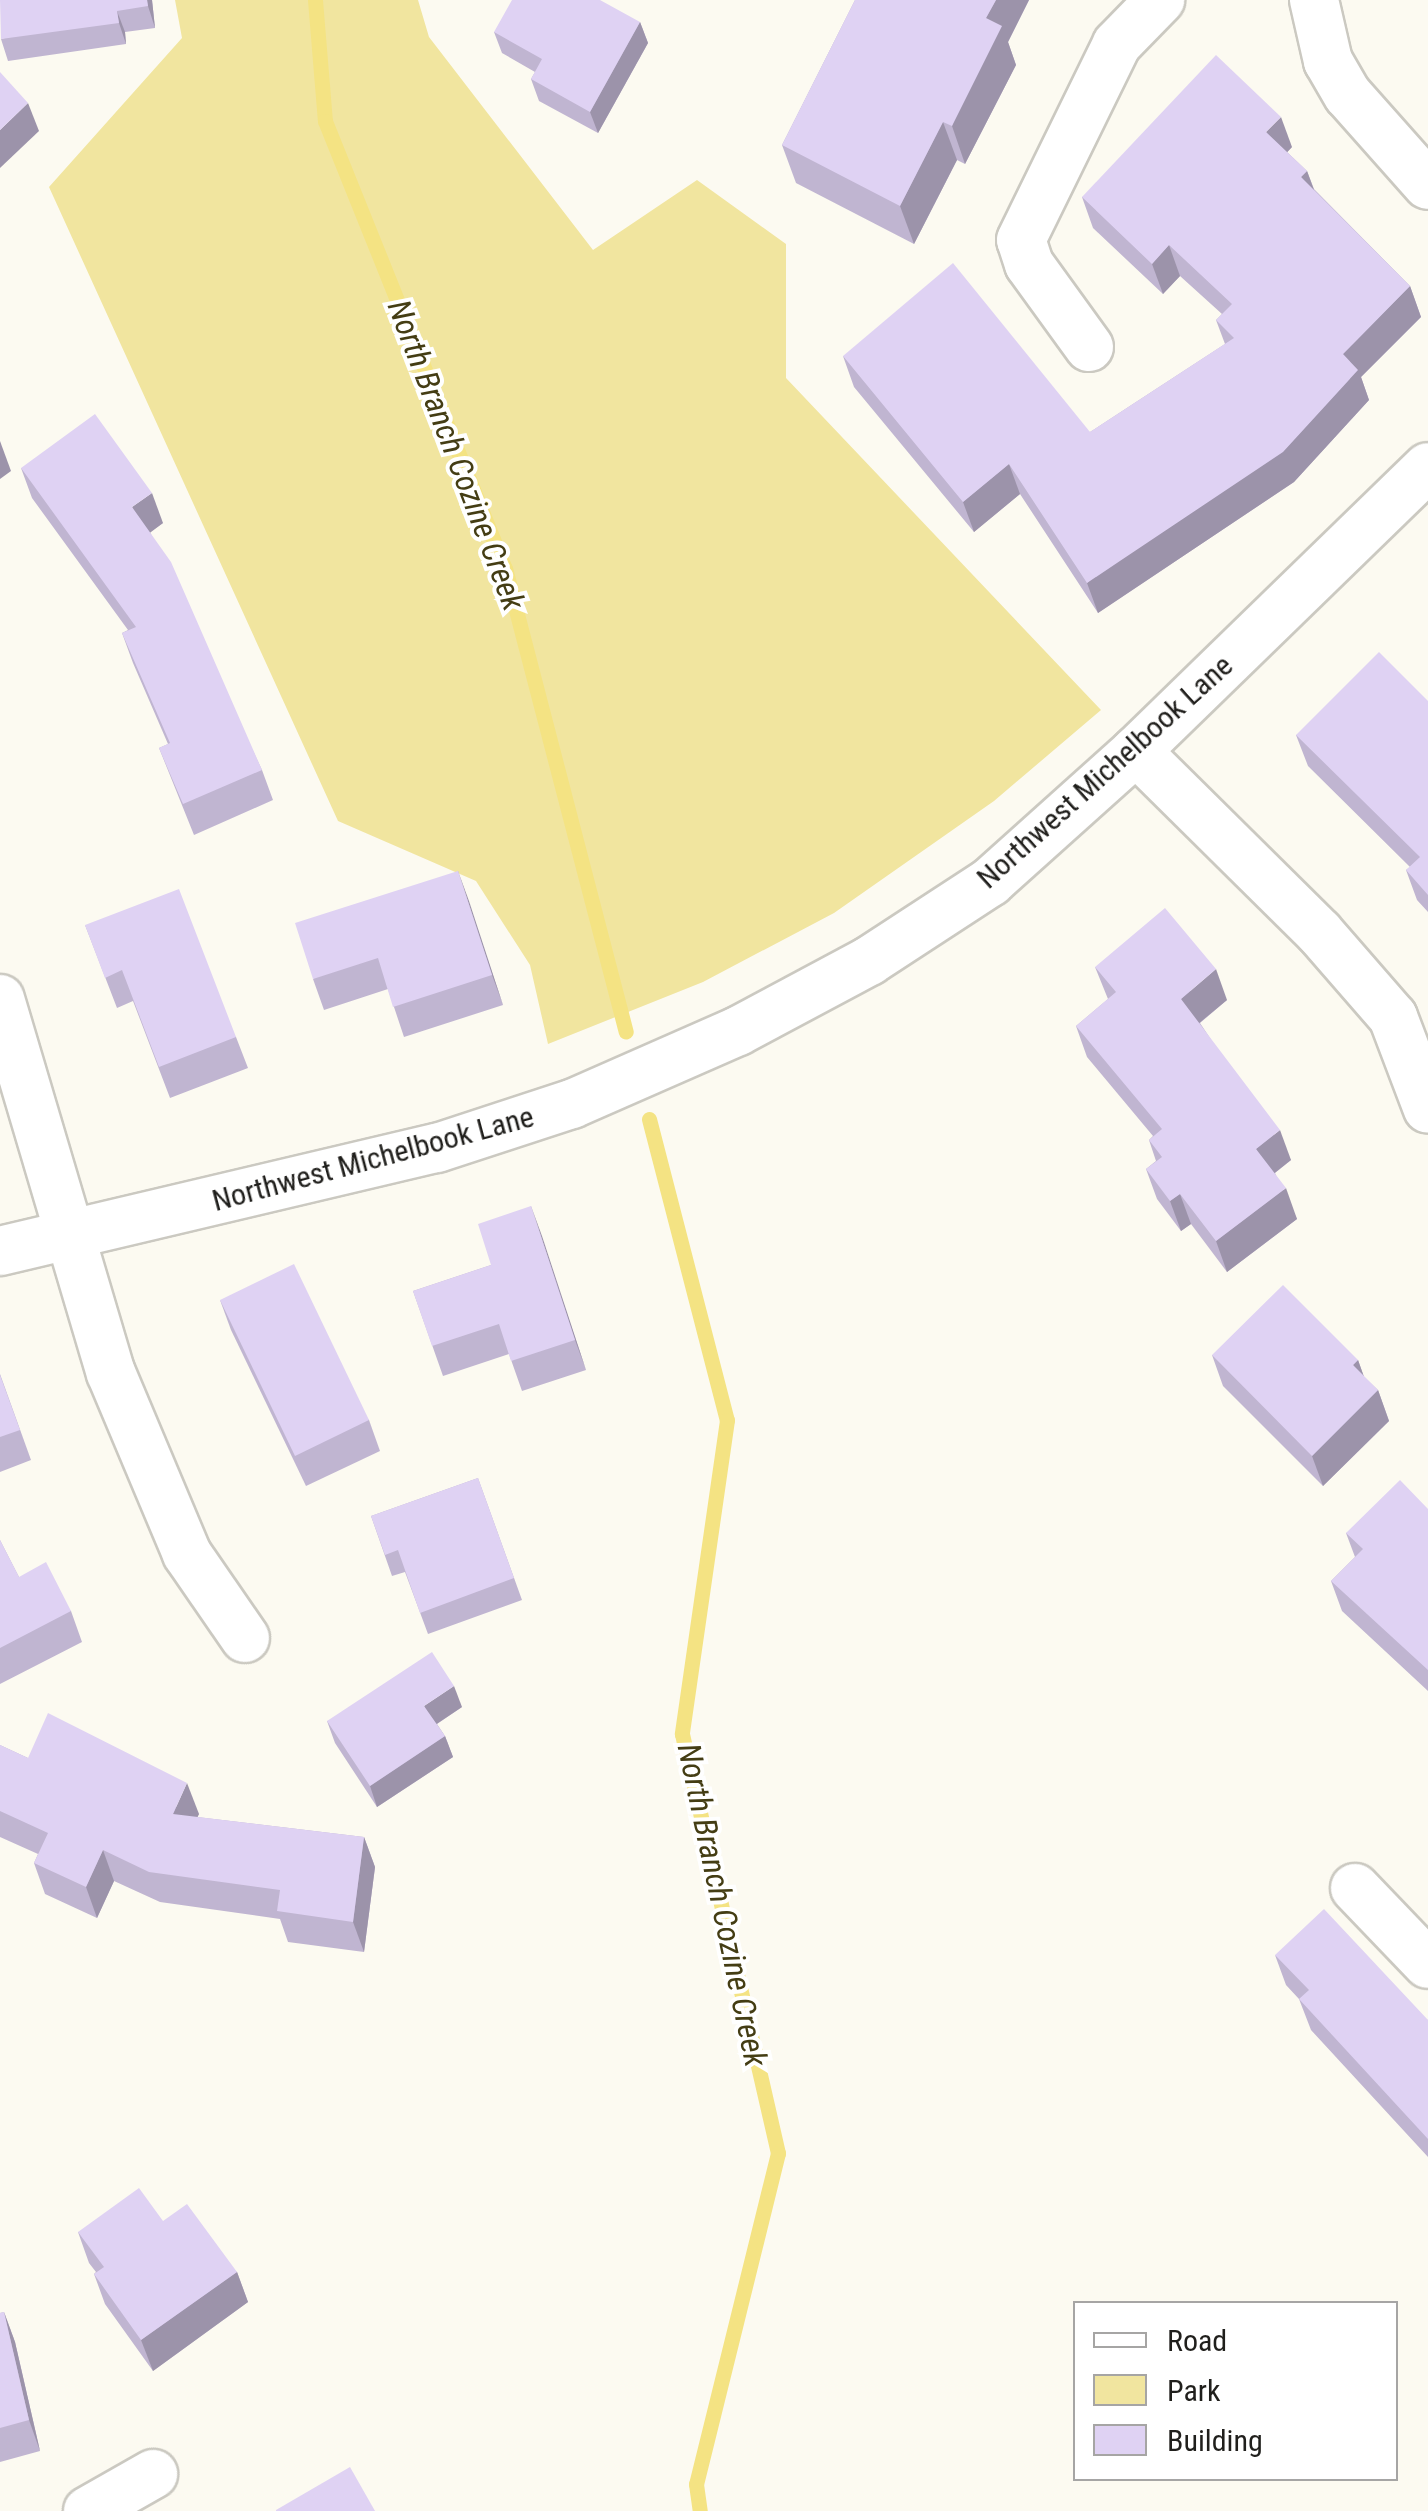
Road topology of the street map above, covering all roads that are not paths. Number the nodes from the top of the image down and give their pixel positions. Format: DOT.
graph roads {
  1 [pos="1160,0"];
  2 [pos="1314,0"];
  3 [pos="1428,185"];
  4 [pos="1090,347"];
  5 [pos="1428,467"];
  6 [pos="1136,751"];
  7 [pos="0,999"];
  8 [pos="1428,1109"];
  9 [pos="67,1239"];
  10 [pos="0,1251"];
  11 [pos="245,1638"];
  12 [pos="1355,1888"];
  13 [pos="1428,1964"];
  14 [pos="153,2474"];
  15 [pos="88,2511"];
  1 -- 4 [label="street"];
  2 -- 3 [label="street"];
  5 -- 6 [label="street, Northwest Michelbook Lane"];
  6 -- 8 [label="street"];
  6 -- 9 [label="street, Northwest Michelbook Lane"];
  7 -- 9 [label="street"];
  9 -- 10 [label="street, Northwest Michelbook Lane"];
  9 -- 11 [label="street"];
  12 -- 13 [label="street"];
  14 -- 15 [label="street"];
}
